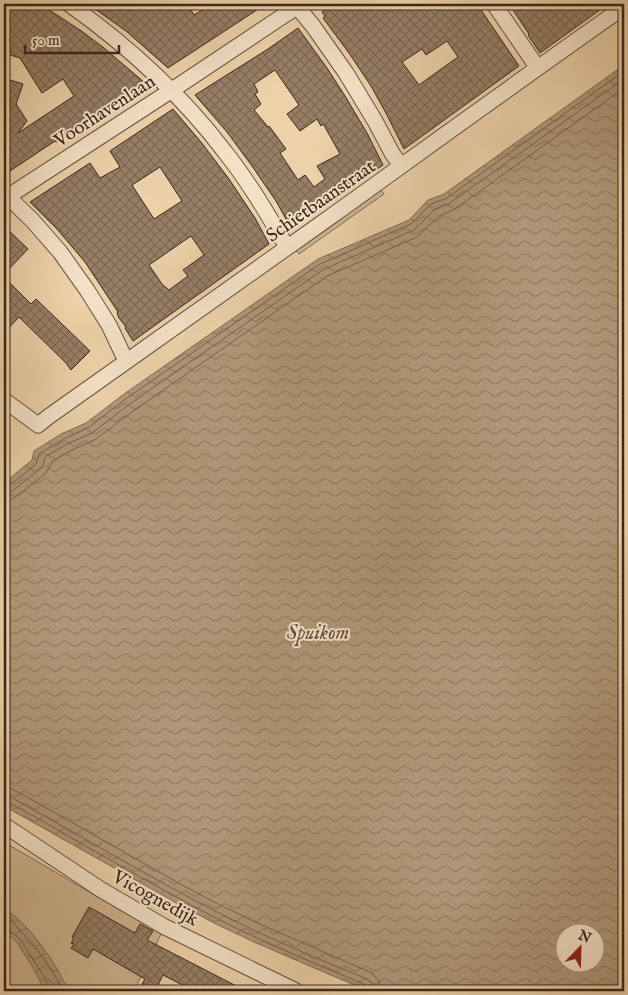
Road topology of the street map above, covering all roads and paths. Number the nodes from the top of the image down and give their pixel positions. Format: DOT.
graph roads {
  1 [pos="69,4"];
  2 [pos="298,4"];
  3 [pos="494,4"];
  4 [pos="624,7"];
  5 [pos="537,68"];
  6 [pos="172,90"];
  7 [pos="401,166"];
  8 [pos="5,196"];
  9 [pos="287,247"];
  10 [pos="126,361"];
  11 [pos="4,400"];
  12 [pos="4,825"];
  13 [pos="296,991"];
  1 -- 6 [label="street"];
  2 -- 6 [label="street, Voorhavenlaan"];
  2 -- 7 [label="street"];
  3 -- 5 [label="street"];
  4 -- 5 [label="street, Schietbaanstraat"];
  5 -- 7 [label="street, Schietbaanstraat"];
  6 -- 8 [label="street, Voorhavenlaan"];
  6 -- 9 [label="street"];
  7 -- 9 [label="street, Schietbaanstraat"];
  8 -- 10 [label="street"];
  9 -- 10 [label="street, Schietbaanstraat"];
  10 -- 11 [label="street, Schietbaanstraat"];
  12 -- 13 [label="street, Vicognedijk"];
}
